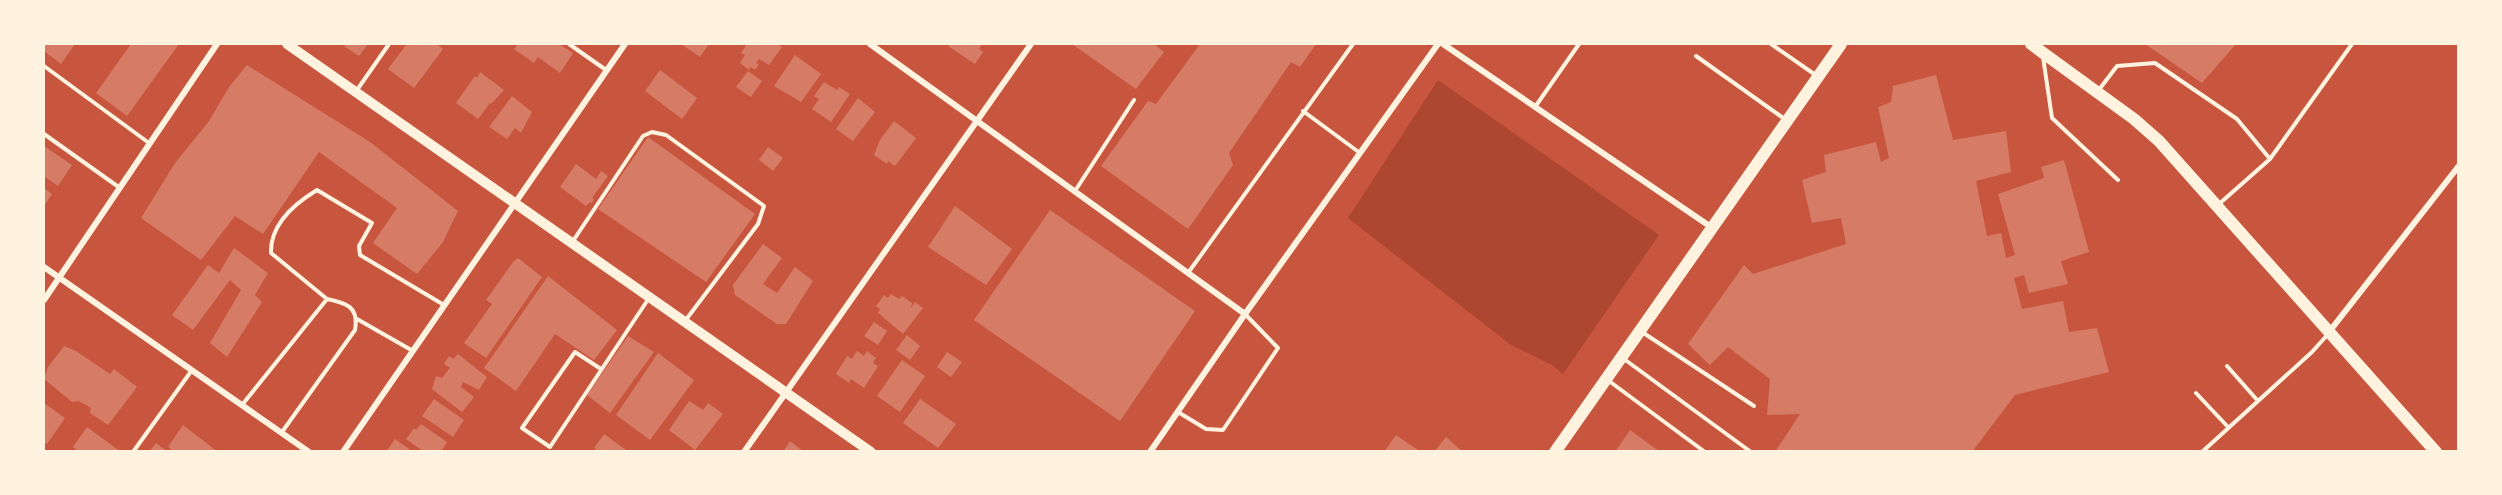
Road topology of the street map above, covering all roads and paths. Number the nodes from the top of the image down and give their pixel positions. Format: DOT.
graph roads {
  1 [pos="217,44"];
  2 [pos="286,44"];
  3 [pos="389,44"];
  4 [pos="569,44"];
  5 [pos="624,44"];
  6 [pos="870,44"];
  7 [pos="1031,44"];
  8 [pos="1353,44"];
  9 [pos="1441,44"];
  10 [pos="1579,44"];
  11 [pos="1770,44"];
  12 [pos="1840,44"];
  13 [pos="2352,44"];
  14 [pos="2036,47"];
  15 [pos="1696,56"];
  16 [pos="44,66"];
  17 [pos="606,70"];
  18 [pos="1817,76"];
  19 [pos="356,92"];
  20 [pos="2097,92"];
  21 [pos="1134,100"];
  22 [pos="1535,107"];
  23 [pos="1303,111"];
  24 [pos="1786,120"];
  25 [pos="975,121"];
  26 [pos="44,134"];
  27 [pos="150,144"];
  28 [pos="1360,153"];
  29 [pos="2270,159"];
  30 [pos="2458,167"];
  31 [pos="2118,180"];
  32 [pos="120,188"];
  33 [pos="1075,192"];
  34 [pos="515,202"];
  35 [pos="2217,206"];
  36 [pos="1711,227"];
  37 [pos="572,242"];
  38 [pos="44,267"];
  39 [pos="1188,273"];
  40 [pos="59,277"];
  41 [pos="650,297"];
  42 [pos="327,299"];
  43 [pos="44,300"];
  44 [pos="444,305"];
  45 [pos="1245,314"];
  46 [pos="357,319"];
  47 [pos="685,322"];
  48 [pos="1639,331"];
  49 [pos="2329,332"];
  50 [pos="413,351"];
  51 [pos="1621,357"];
  52 [pos="2227,366"];
  53 [pos="601,369"];
  54 [pos="192,370"];
  55 [pos="1606,379"];
  56 [pos="784,392"];
  57 [pos="2196,393"];
  58 [pos="2258,401"];
  59 [pos="242,405"];
  60 [pos="1754,406"];
  61 [pos="1178,412"];
  62 [pos="2228,427"];
  63 [pos="282,432"];
  64 [pos="133,452"];
  65 [pos="309,452"];
  66 [pos="343,452"];
  67 [pos="744,452"];
  68 [pos="871,452"];
  69 [pos="1150,452"];
  70 [pos="1555,452"];
  71 [pos="1706,452"];
  72 [pos="1751,452"];
  73 [pos="2202,452"];
  74 [pos="2436,452"];
  1 -- 27 [label="street"];
  2 -- 19 [label="main road"];
  3 -- 19 [label="lane"];
  4 -- 17 [label="lane"];
  5 -- 17 [label="street"];
  6 -- 25 [label="street"];
  7 -- 25 [label="street"];
  8 -- 23 [label="lane"];
  9 -- 22 [label="street"];
  9 -- 28 [label="street"];
  10 -- 22 [label="lane"];
  11 -- 18 [label="lane"];
  12 -- 18 [label="main road"];
  13 -- 29 [label="lane"];
  14 -- 20 [label="main road"];
  14 -- 31 [label="lane"];
  15 -- 24 [label="lane"];
  16 -- 27 [label="lane"];
  17 -- 34 [label="street"];
  18 -- 24 [label="main road"];
  19 -- 34 [label="main road"];
  20 -- 29 [label="lane"];
  20 -- 35 [label="main road"];
  21 -- 33 [label="lane"];
  22 -- 36 [label="street"];
  23 -- 28 [label="lane"];
  23 -- 39 [label="lane"];
  24 -- 36 [label="main road"];
  25 -- 33 [label="street"];
  25 -- 56 [label="street"];
  26 -- 32 [label="lane"];
  27 -- 32 [label="street"];
  28 -- 45 [label="street"];
  29 -- 35 [label="lane"];
  30 -- 49 [label="street"];
  32 -- 40 [label="street"];
  33 -- 39 [label="street"];
  34 -- 37 [label="main road"];
  34 -- 44 [label="street"];
  35 -- 49 [label="main road"];
  36 -- 48 [label="main road"];
  37 -- 41 [label="main road"];
  37 -- 47 [label="lane"];
  38 -- 40 [label="street"];
  39 -- 45 [label="street"];
  40 -- 43 [label="street"];
  40 -- 54 [label="street"];
  41 -- 47 [label="main road"];
  41 -- 53 [label="lane"];
  42 -- 44 [label="lane"];
  42 -- 46 [label="lane"];
  42 -- 59 [label="lane"];
  44 -- 50 [label="street"];
  45 -- 61 [label="street"];
  45 -- 61 [label="lane"];
  46 -- 50 [label="lane"];
  46 -- 63 [label="lane"];
  47 -- 56 [label="main road"];
  48 -- 51 [label="main road"];
  48 -- 60 [label="lane"];
  49 -- 58 [label="lane"];
  49 -- 74 [label="main road"];
  50 -- 66 [label="street"];
  51 -- 55 [label="main road"];
  51 -- 72 [label="lane"];
  52 -- 58 [label="lane"];
  53 -- 53 [label="lane"];
  54 -- 59 [label="street"];
  54 -- 64 [label="lane"];
  55 -- 70 [label="main road"];
  55 -- 71 [label="lane"];
  56 -- 67 [label="street"];
  56 -- 68 [label="main road"];
  57 -- 62 [label="lane"];
  58 -- 62 [label="lane"];
  59 -- 63 [label="street"];
  61 -- 69 [label="street"];
  62 -- 73 [label="lane"];
  63 -- 65 [label="street"];
}
